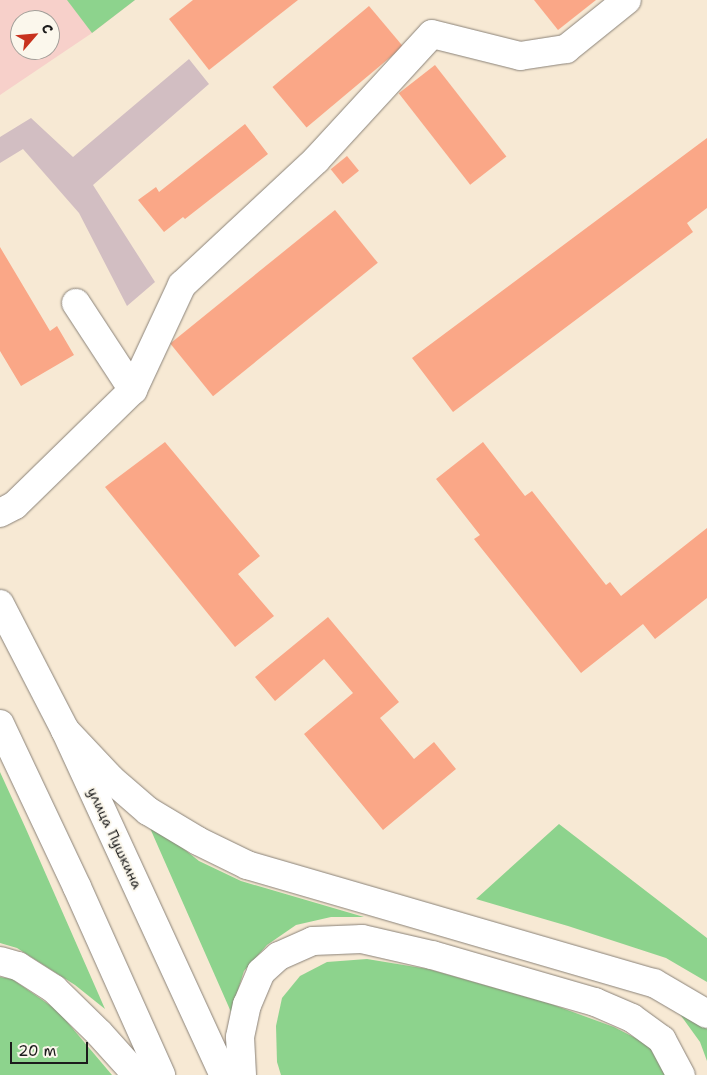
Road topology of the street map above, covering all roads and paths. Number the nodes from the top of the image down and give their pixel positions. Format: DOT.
graph roads {
  1 [pos="626,0"];
  2 [pos="76,303"];
  3 [pos="133,390"];
  4 [pos="0,513"];
  5 [pos="0,604"];
  6 [pos="0,724"];
  7 [pos="65,730"];
  8 [pos="0,961"];
  9 [pos="707,1014"];
  10 [pos="137,1075"];
  11 [pos="161,1075"];
  12 [pos="224,1075"];
  13 [pos="242,1075"];
  14 [pos="681,1075"];
  1 -- 3 [label="main road"];
  2 -- 3 [label="main road"];
  3 -- 4 [label="main road"];
  5 -- 7 [label="main road, улица Пушкина"];
  6 -- 11 [label="main road"];
  7 -- 9 [label="main road"];
  7 -- 12 [label="main road, улица Пушкина"];
  8 -- 10 [label="main road"];
  13 -- 14 [label="main road"];
}
